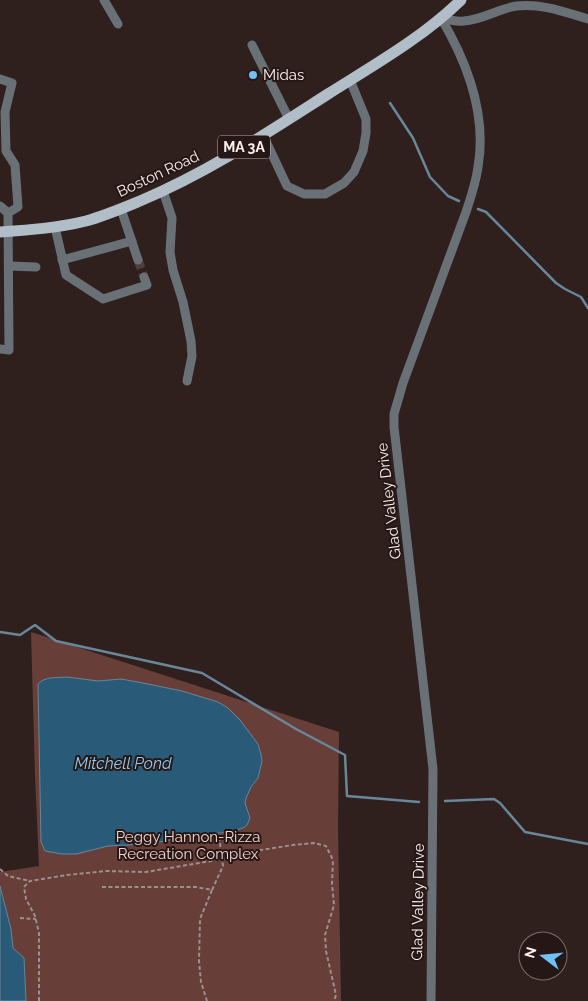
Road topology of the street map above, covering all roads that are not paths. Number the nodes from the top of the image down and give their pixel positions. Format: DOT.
graph roads {
  1 [pos="104,0"];
  2 [pos="461,0"];
  3 [pos="529,3"];
  4 [pos="441,18"];
  5 [pos="588,19"];
  6 [pos="118,24"];
  7 [pos="252,45"];
  8 [pos="0,79"];
  9 [pos="350,80"];
  10 [pos="289,119"];
  11 [pos="263,135"];
  12 [pos="163,191"];
  13 [pos="0,206"];
  14 [pos="121,209"];
  15 [pos="8,213"];
  16 [pos="55,227"];
  17 [pos="4,232"];
  18 [pos="132,242"];
  19 [pos="62,260"];
  20 [pos="138,260"];
  21 [pos="8,266"];
  22 [pos="36,267"];
  23 [pos="144,277"];
  24 [pos="0,349"];
  25 [pos="187,381"];
  26 [pos="431,1001"];
  1 -- 6 [label="street"];
  2 -- 4 [label="main road, Boston Road / MA 3A"];
  3 -- 4 [label="street"];
  3 -- 5 [label="street"];
  4 -- 9 [label="main road, Boston Road / MA 3A"];
  4 -- 26 [label="street, Glad Valley Drive"];
  7 -- 10 [label="street"];
  8 -- 15 [label="street"];
  9 -- 10 [label="main road, Boston Road / MA 3A"];
  9 -- 11 [label="street"];
  10 -- 11 [label="main road, Boston Road / MA 3A"];
  11 -- 12 [label="main road, Boston Road / MA 3A"];
  12 -- 14 [label="main road, Boston Road / MA 3A"];
  12 -- 25 [label="street"];
  13 -- 15 [label="street"];
  14 -- 16 [label="main road, Boston Road / MA 3A"];
  14 -- 18 [label="street"];
  15 -- 17 [label="street"];
  16 -- 17 [label="main road, Boston Road / MA 3A"];
  16 -- 19 [label="street"];
  17 -- 21 [label="street"];
  18 -- 19 [label="street"];
  18 -- 20 [label="street"];
  19 -- 23 [label="street"];
  21 -- 22 [label="street"];
  21 -- 24 [label="street"];
}
